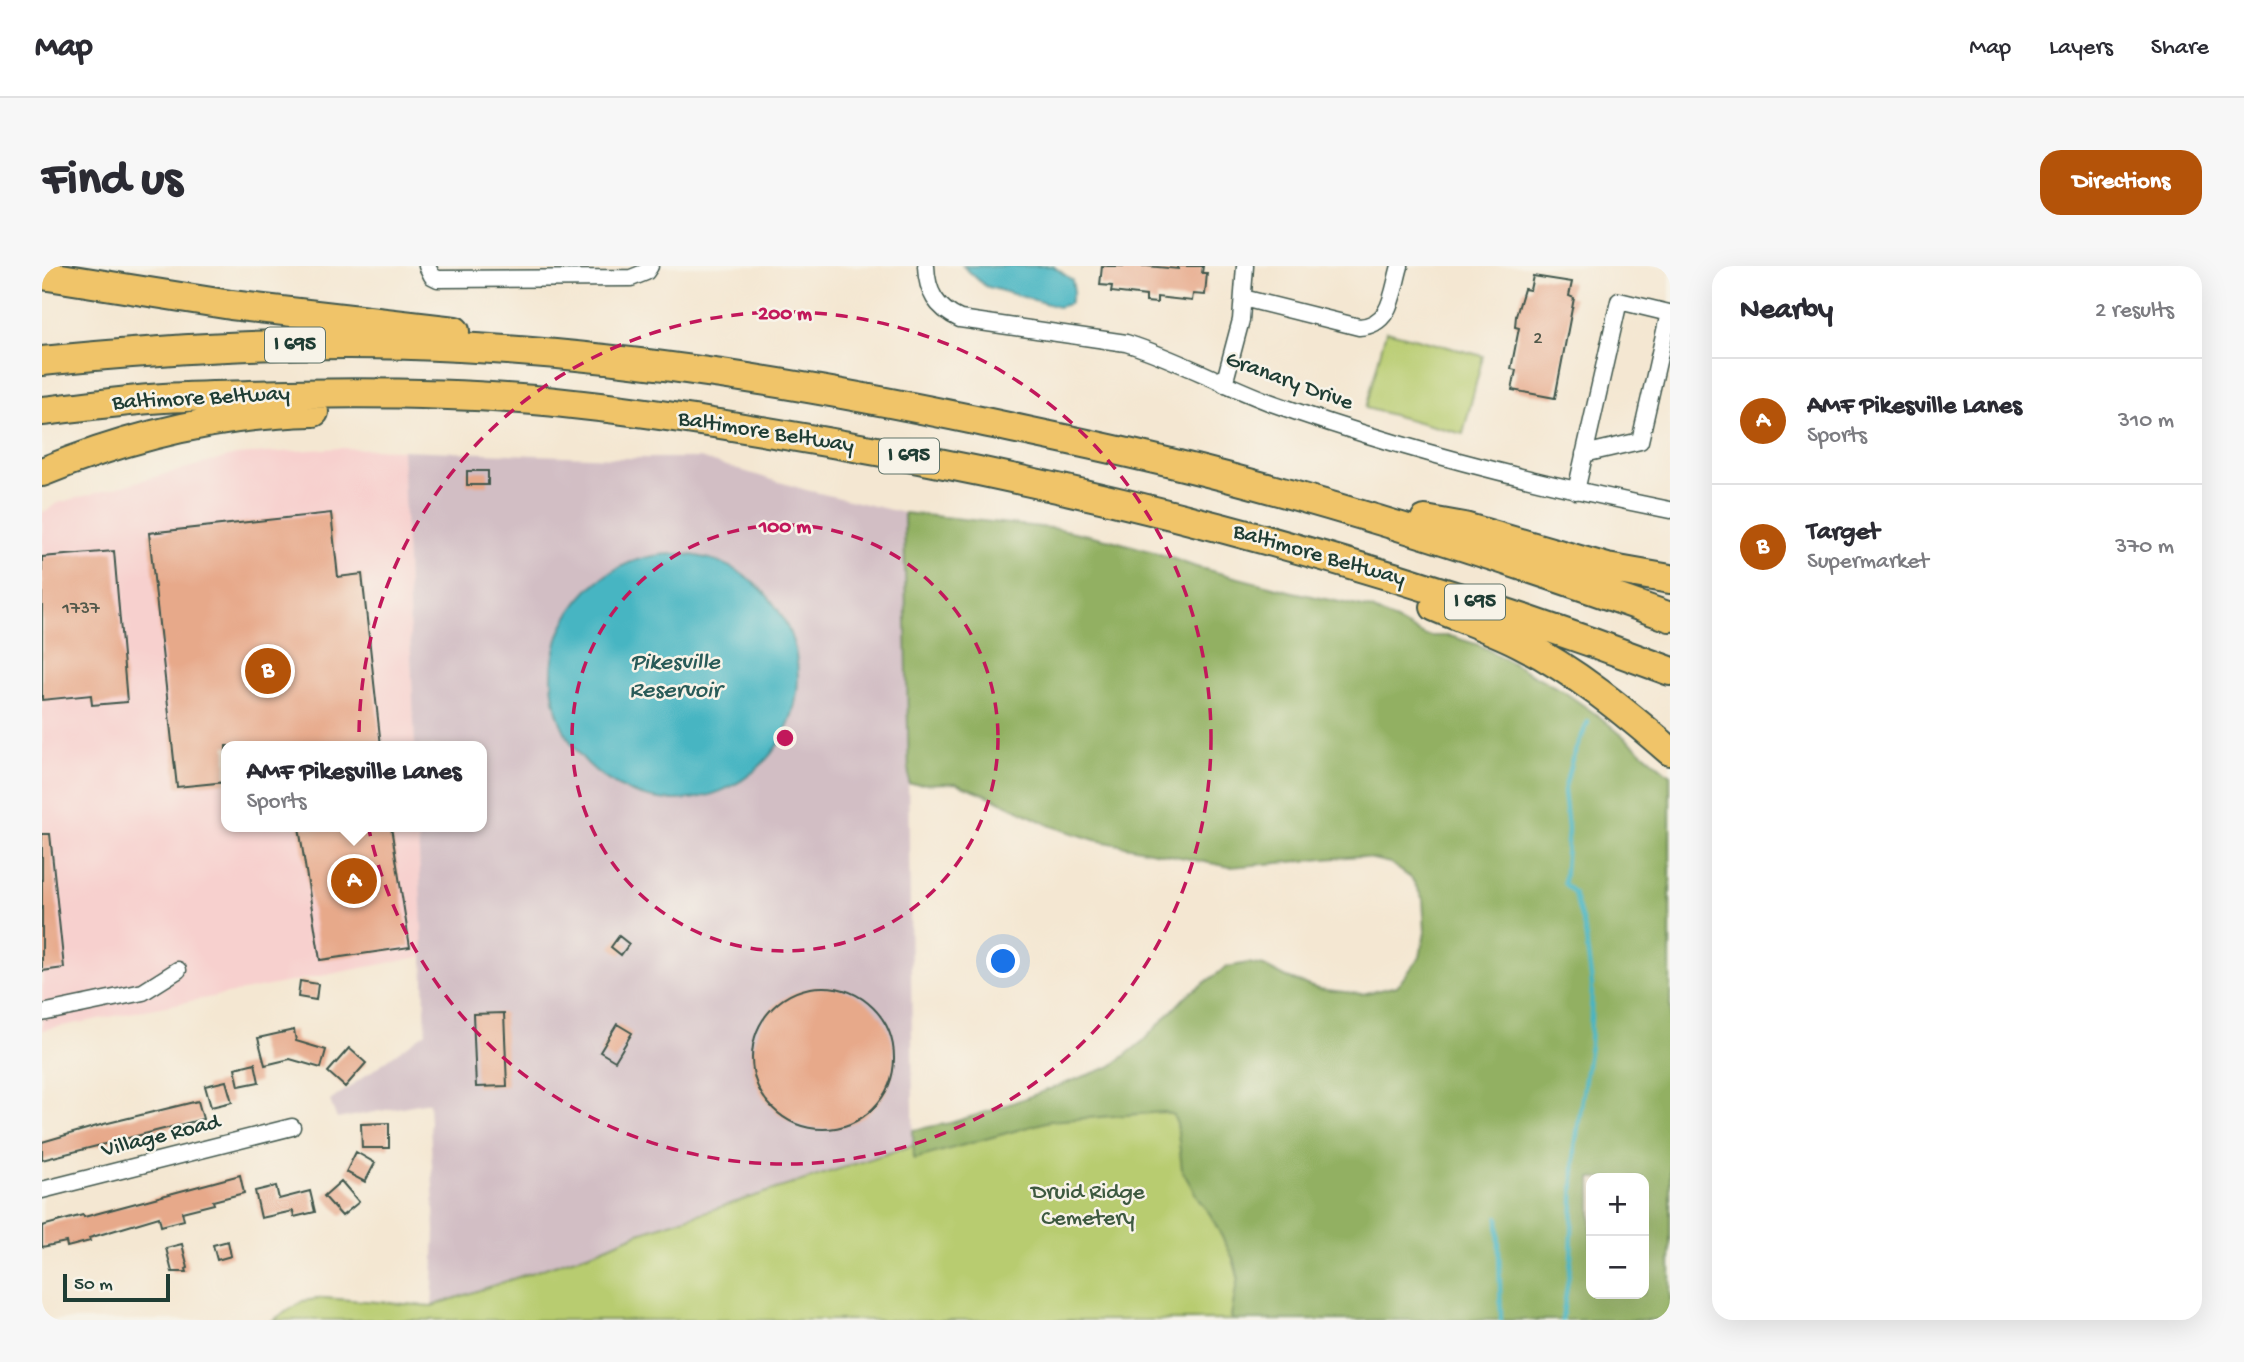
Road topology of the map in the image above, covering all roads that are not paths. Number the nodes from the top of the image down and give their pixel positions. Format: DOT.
graph roads {
  1 [pos="427,266"];
  2 [pos="650,266"];
  3 [pos="926,266"];
  4 [pos="1245,266"];
  5 [pos="1400,266"];
  6 [pos="42,275"];
  7 [pos="42,288"];
  8 [pos="184,298"];
  9 [pos="1243,298"];
  10 [pos="548,353"];
  11 [pos="42,361"];
  12 [pos="1224,384"];
  13 [pos="535,400"];
  14 [pos="42,411"];
  15 [pos="1584,454"];
  16 [pos="42,472"];
  17 [pos="1576,491"];
  18 [pos="1288,494"];
  19 [pos="1670,510"];
  20 [pos="1276,543"];
  21 [pos="1670,579"];
  22 [pos="1670,617"];
  23 [pos="1670,671"];
  24 [pos="1670,751"];
  25 [pos="178,970"];
  26 [pos="42,1013"];
  27 [pos="292,1127"];
  28 [pos="42,1190"];
  1 -- 2 [label="street"];
  3 -- 12 [label="street, Granary Drive"];
  4 -- 9 [label="street"];
  5 -- 9 [label="street"];
  6 -- 8 [label="highway"];
  7 -- 8 [label="highway"];
  8 -- 10 [label="highway"];
  9 -- 12 [label="street"];
  10 -- 11 [label="highway, I 695"];
  10 -- 18 [label="highway, I 695"];
  12 -- 17 [label="street, Granary Drive"];
  13 -- 14 [label="highway, Baltimore Beltway / I 695"];
  13 -- 16 [label="highway"];
  13 -- 20 [label="highway, Baltimore Beltway / I 695"];
  15 -- 15 [label="street"];
  15 -- 17 [label="street"];
  17 -- 19 [label="street, Granary Drive"];
  18 -- 21 [label="highway"];
  18 -- 22 [label="highway, I 695"];
  20 -- 23 [label="highway, Baltimore Beltway / I 695"];
  20 -- 24 [label="highway"];
  25 -- 26 [label="street"];
  27 -- 28 [label="street, Village Road"];
}
